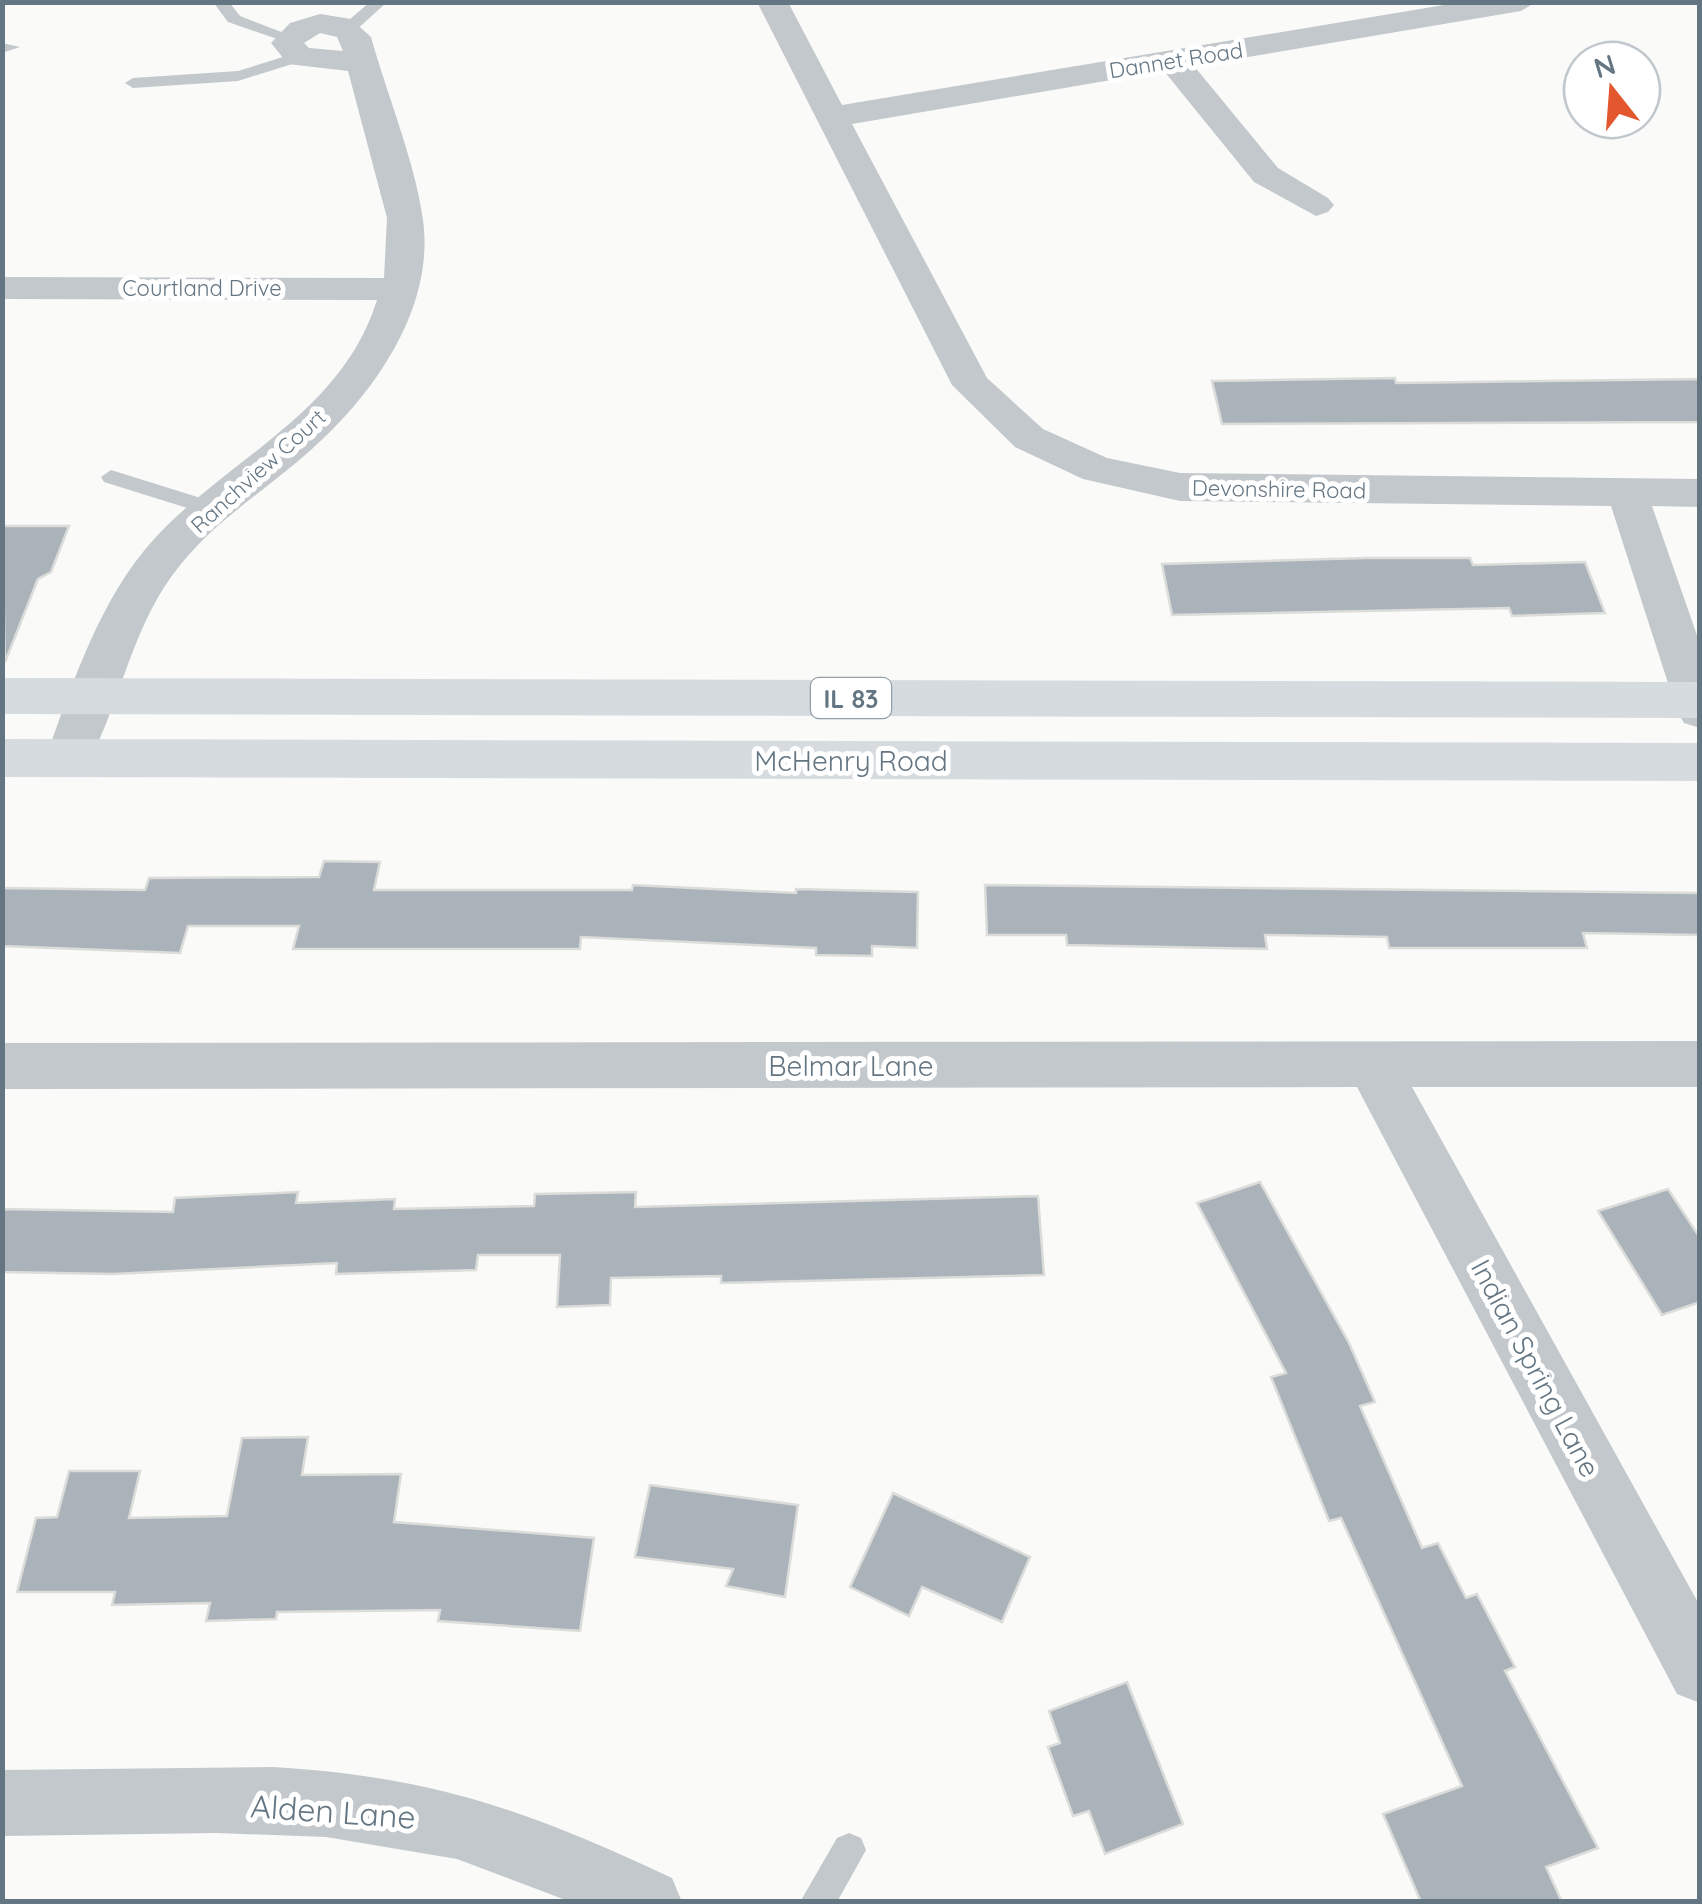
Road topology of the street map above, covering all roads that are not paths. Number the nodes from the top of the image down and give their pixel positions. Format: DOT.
graph roads {
  1 [pos="220,2"];
  2 [pos="380,2"];
  3 [pos="772,2"];
  4 [pos="1521,2"];
  5 [pos="354,45"];
  6 [pos="294,48"];
  7 [pos="1174,61"];
  8 [pos="133,83"];
  9 [pos="832,117"];
  10 [pos="1316,205"];
  11 [pos="2,288"];
  12 [pos="402,289"];
  13 [pos="111,477"];
  14 [pos="1627,492"];
  15 [pos="1697,501"];
  16 [pos="213,509"];
  17 [pos="2,696"];
  18 [pos="90,696"];
  19 [pos="1698,704"];
  20 [pos="2,758"];
  21 [pos="69,758"];
  22 [pos="1700,762"];
  23 [pos="1372,1064"];
  24 [pos="1700,1064"];
  25 [pos="2,1066"];
  26 [pos="1700,1671"];
  27 [pos="2,1803"];
  28 [pos="849,1850"];
  29 [pos="648,1902"];
  30 [pos="817,1902"];
  1 -- 6 [label="lane"];
  2 -- 5 [label="lane"];
  3 -- 9 [label="street, Devonshire Road"];
  4 -- 7 [label="street, Dannet Road"];
  5 -- 6 [label="street"];
  5 -- 12 [label="street, Ranchview Court"];
  6 -- 8 [label="lane"];
  7 -- 9 [label="street, Dannet Road"];
  7 -- 10 [label="street"];
  9 -- 14 [label="street, Devonshire Road"];
  11 -- 12 [label="street, Courtland Drive"];
  12 -- 16 [label="street, Ranchview Court"];
  13 -- 16 [label="lane"];
  14 -- 15 [label="street, Devonshire Road"];
  14 -- 19 [label="street"];
  16 -- 18 [label="street, Ranchview Court"];
  17 -- 18 [label="main road, IL 83"];
  18 -- 19 [label="main road, IL 83"];
  18 -- 21 [label="street, Ranchview Court"];
  20 -- 21 [label="main road, McHenry Road"];
  21 -- 22 [label="main road, McHenry Road"];
  23 -- 24 [label="street, Belmar Lane"];
  23 -- 25 [label="street, Belmar Lane"];
  23 -- 26 [label="street, Indian Spring Lane"];
  27 -- 29 [label="street, Alden Lane"];
  28 -- 30 [label="lane"];
}
